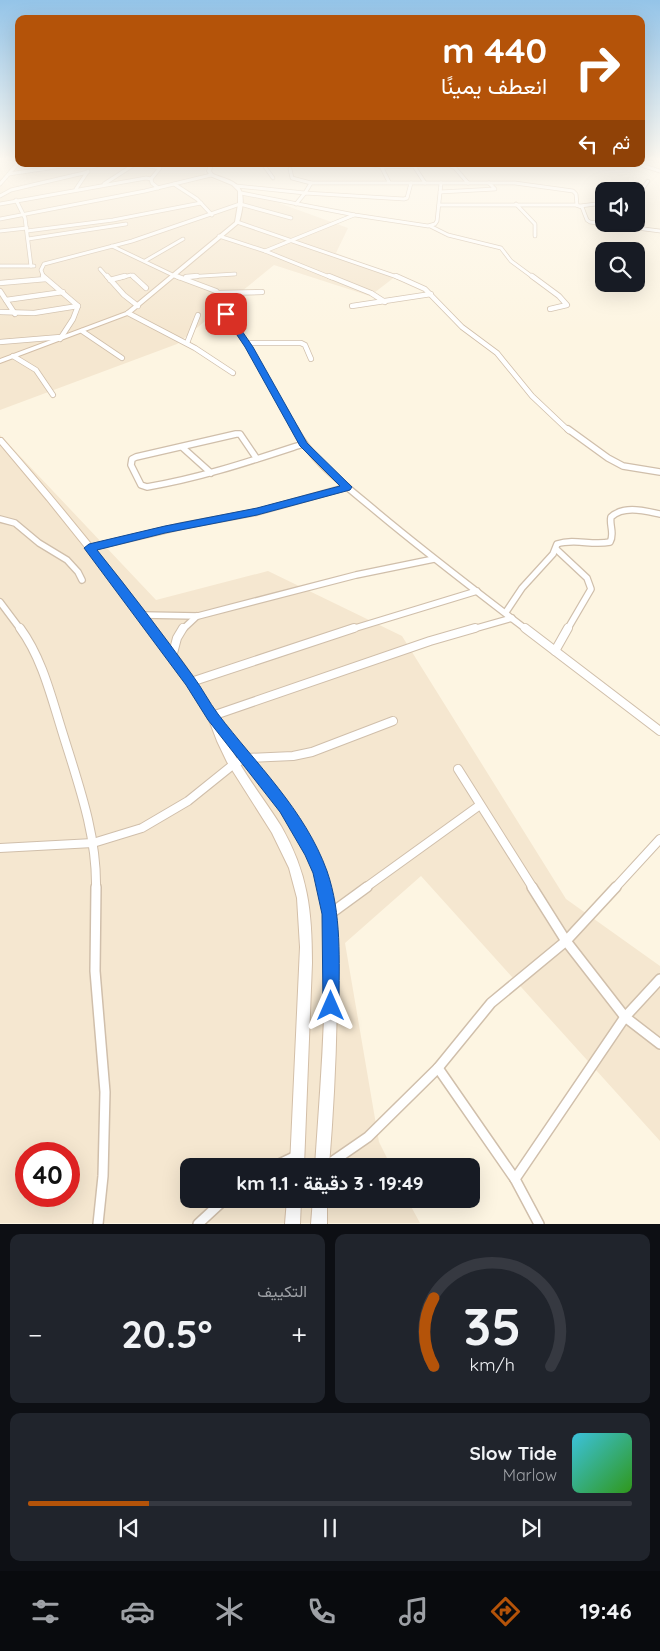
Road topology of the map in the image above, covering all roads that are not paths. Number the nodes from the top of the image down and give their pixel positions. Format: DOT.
graph roads {
  1 [pos="13,216"];
  2 [pos="25,216"];
  3 [pos="131,216"];
  4 [pos="208,216"];
  5 [pos="238,216"];
  6 [pos="285,216"];
  7 [pos="352,216"];
  8 [pos="363,216"];
  9 [pos="438,216"];
  10 [pos="528,216"];
  11 [pos="586,216"];
  12 [pos="292,218"];
  13 [pos="0,220"];
  14 [pos="237,222"];
  15 [pos="126,224"];
  16 [pos="430,226"];
  17 [pos="27,230"];
  18 [pos="0,231"];
  19 [pos="660,231"];
  20 [pos="219,236"];
  21 [pos="535,236"];
  22 [pos="28,240"];
  23 [pos="184,240"];
  24 [pos="292,240"];
  25 [pos="112,246"];
  26 [pos="265,251"];
  27 [pos="145,261"];
  28 [pos="0,266"];
  29 [pos="31,266"];
  30 [pos="42,266"];
  31 [pos="100,269"];
  32 [pos="235,274"];
  33 [pos="172,275"];
  34 [pos="182,278"];
  35 [pos="46,279"];
  36 [pos="110,280"];
  37 [pos="0,283"];
  38 [pos="146,288"];
  39 [pos="0,291"];
  40 [pos="63,292"];
  41 [pos="262,292"];
  42 [pos="218,293"];
  43 [pos="431,294"];
  44 [pos="6,300"];
  45 [pos="385,302"];
  46 [pos="78,306"];
  47 [pos="138,306"];
  48 [pos="352,306"];
  49 [pos="550,308"];
  50 [pos="0,312"];
  51 [pos="128,313"];
  52 [pos="15,314"];
  53 [pos="198,315"];
  54 [pos="82,331"];
  55 [pos="61,338"];
  56 [pos="0,342"];
  57 [pos="187,343"];
  58 [pos="246,343"];
  59 [pos="13,356"];
  60 [pos="122,358"];
  61 [pos="311,359"];
  62 [pos="0,361"];
  63 [pos="233,373"];
  64 [pos="54,395"];
  65 [pos="0,440"];
  66 [pos="303,444"];
  67 [pos="182,447"];
  68 [pos="257,459"];
  69 [pos="660,472"];
  70 [pos="211,473"];
  71 [pos="347,487"];
  72 [pos="660,514"];
  73 [pos="0,519"];
  74 [pos="89,548"];
  75 [pos="556,549"];
  76 [pos="434,559"];
  77 [pos="82,580"];
  78 [pos="477,591"];
  79 [pos="0,602"];
  80 [pos="506,612"];
  81 [pos="142,615"];
  82 [pos="198,616"];
  83 [pos="512,618"];
  84 [pos="555,651"];
  85 [pos="172,657"];
  86 [pos="191,682"];
  87 [pos="212,716"];
  88 [pos="393,721"];
  89 [pos="660,731"];
  90 [pos="246,758"];
  91 [pos="234,764"];
  92 [pos="458,769"];
  93 [pos="480,805"];
  94 [pos="660,839"];
  95 [pos="93,843"];
  96 [pos="0,848"];
  97 [pos="330,914"];
  98 [pos="566,941"];
  99 [pos="660,979"];
  100 [pos="625,1017"];
  101 [pos="660,1044"];
  102 [pos="438,1068"];
  103 [pos="297,1158"];
  104 [pos="322,1158"];
  105 [pos="338,1158"];
  106 [pos="514,1179"];
  107 [pos="215,1208"];
  108 [pos="293,1208"];
  109 [pos="320,1208"];
  110 [pos="98,1224"];
  111 [pos="198,1224"];
  112 [pos="292,1224"];
  113 [pos="319,1224"];
  114 [pos="540,1224"];
  1 -- 13 [label="street"];
  2 -- 17 [label="street"];
  3 -- 17 [label="street"];
  4 -- 25 [label="street"];
  5 -- 14 [label="street"];
  6 -- 12 [label="street"];
  7 -- 24 [label="street"];
  8 -- 16 [label="street"];
  9 -- 16 [label="street"];
  10 -- 21 [label="street"];
  11 -- 19 [label="street"];
  14 -- 20 [label="street"];
  14 -- 24 [label="street"];
  15 -- 22 [label="street"];
  16 -- 49 [label="street"];
  17 -- 18 [label="street"];
  17 -- 22 [label="street"];
  20 -- 26 [label="street"];
  20 -- 33 [label="street"];
  22 -- 29 [label="street"];
  23 -- 27 [label="street"];
  24 -- 26 [label="street"];
  24 -- 43 [label="street"];
  25 -- 27 [label="street"];
  25 -- 30 [label="street"];
  26 -- 45 [label="street"];
  27 -- 33 [label="street"];
  28 -- 29 [label="street"];
  29 -- 30 [label="street"];
  30 -- 35 [label="street"];
  31 -- 36 [label="street"];
  32 -- 34 [label="street"];
  33 -- 34 [label="street"];
  33 -- 47 [label="street"];
  34 -- 42 [label="street"];
  35 -- 37 [label="street"];
  35 -- 40 [label="street"];
  36 -- 38 [label="street"];
  36 -- 47 [label="street"];
  39 -- 44 [label="street"];
  40 -- 44 [label="street"];
  40 -- 46 [label="street"];
  41 -- 42 [label="street"];
  42 -- 58 [label="street"];
  43 -- 45 [label="street"];
  43 -- 69 [label="street"];
  44 -- 52 [label="street"];
  45 -- 48 [label="street"];
  46 -- 52 [label="street"];
  46 -- 55 [label="street"];
  47 -- 51 [label="street"];
  50 -- 52 [label="street"];
  51 -- 54 [label="street"];
  51 -- 57 [label="street"];
  53 -- 57 [label="street"];
  54 -- 55 [label="street"];
  54 -- 60 [label="street"];
  55 -- 56 [label="street"];
  55 -- 59 [label="street"];
  57 -- 63 [label="street"];
  58 -- 61 [label="street"];
  58 -- 66 [label="street"];
  59 -- 62 [label="street"];
  59 -- 64 [label="street"];
  65 -- 74 [label="street"];
  66 -- 68 [label="street"];
  66 -- 71 [label="street"];
  67 -- 68 [label="street"];
  67 -- 70 [label="street"];
  67 -- 70 [label="street"];
  68 -- 70 [label="street"];
  71 -- 74 [label="street"];
  71 -- 76 [label="street"];
  72 -- 75 [label="street"];
  73 -- 77 [label="street"];
  74 -- 81 [label="street"];
  75 -- 80 [label="street"];
  75 -- 84 [label="street"];
  76 -- 78 [label="street"];
  76 -- 82 [label="street"];
  78 -- 80 [label="street"];
  78 -- 86 [label="street"];
  79 -- 95 [label="street"];
  80 -- 83 [label="street"];
  81 -- 82 [label="street"];
  81 -- 85 [label="street"];
  82 -- 85 [label="street"];
  83 -- 84 [label="street"];
  83 -- 87 [label="street"];
  84 -- 89 [label="street"];
  85 -- 86 [label="street"];
  86 -- 87 [label="street"];
  87 -- 90 [label="street"];
  87 -- 91 [label="street"];
  88 -- 90 [label="street"];
  90 -- 91 [label="street"];
  90 -- 97 [label="street"];
  91 -- 95 [label="street"];
  91 -- 103 [label="street"];
  92 -- 93 [label="street"];
  93 -- 97 [label="street"];
  93 -- 98 [label="street"];
  94 -- 98 [label="street"];
  95 -- 96 [label="street"];
  95 -- 110 [label="street"];
  97 -- 104 [label="street"];
  98 -- 100 [label="street"];
  98 -- 102 [label="street"];
  99 -- 100 [label="street"];
  100 -- 101 [label="street"];
  100 -- 106 [label="street"];
  102 -- 105 [label="street"];
  102 -- 106 [label="street"];
  106 -- 114 [label="street"];
  107 -- 111 [label="street"];
  108 -- 112 [label="street"];
  109 -- 113 [label="street"];
}
